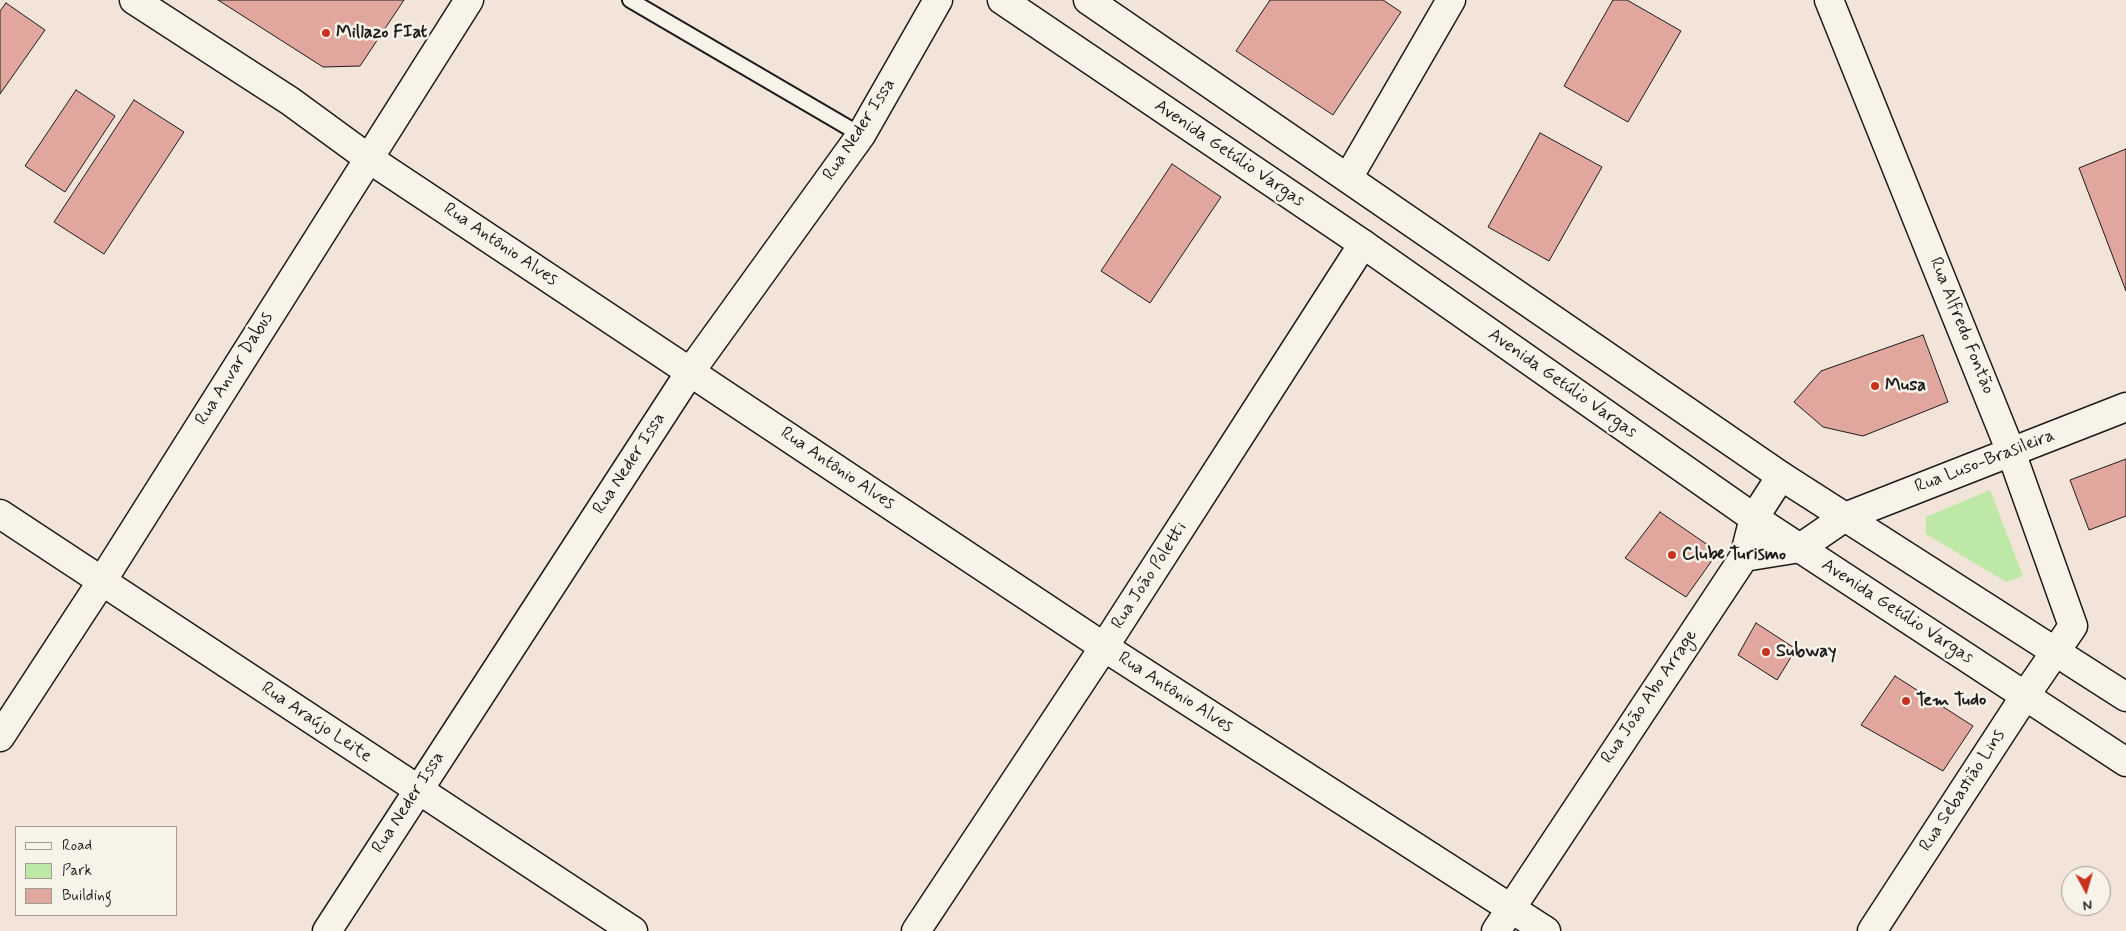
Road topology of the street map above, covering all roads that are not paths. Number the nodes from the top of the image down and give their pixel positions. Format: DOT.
graph roads {
  1 [pos="134,0"];
  2 [pos="469,0"];
  3 [pos="630,0"];
  4 [pos="938,0"];
  5 [pos="1002,0"];
  6 [pos="1088,0"];
  7 [pos="1451,0"];
  8 [pos="1829,0"];
  9 [pos="860,135"];
  10 [pos="368,158"];
  11 [pos="1348,178"];
  12 [pos="1363,244"];
  13 [pos="690,372"];
  14 [pos="2126,407"];
  15 [pos="2011,452"];
  16 [pos="1781,476"];
  17 [pos="0,514"];
  18 [pos="1754,518"];
  19 [pos="1845,518"];
  20 [pos="1800,548"];
  21 [pos="1744,557"];
  22 [pos="102,581"];
  23 [pos="1104,647"];
  24 [pos="2055,651"];
  25 [pos="2025,696"];
  26 [pos="2126,697"];
  27 [pos="0,737"];
  28 [pos="2126,762"];
  29 [pos="417,790"];
  30 [pos="1511,908"];
  31 [pos="327,931"];
  32 [pos="633,931"];
  33 [pos="916,931"];
  34 [pos="1496,931"];
  35 [pos="1546,931"];
  36 [pos="1872,931"];
  1 -- 10 [label="street, Rua Antônio Alves"];
  2 -- 10 [label="street, Rua Anvar Dabus"];
  3 -- 9 [label="lane"];
  4 -- 9 [label="street, Rua Neder Issa"];
  5 -- 12 [label="street, Avenida Getúlio Vargas"];
  6 -- 11 [label="street"];
  7 -- 11 [label="street"];
  8 -- 15 [label="street, Rua Alfredo Fontão"];
  9 -- 13 [label="street, Rua Neder Issa"];
  10 -- 13 [label="street, Rua Antônio Alves"];
  10 -- 22 [label="street, Rua Anvar Dabus"];
  11 -- 16 [label="street"];
  12 -- 18 [label="street, Avenida Getúlio Vargas"];
  12 -- 23 [label="street, Rua João Poletti"];
  13 -- 23 [label="street, Rua Antônio Alves"];
  13 -- 29 [label="street, Rua Neder Issa"];
  14 -- 15 [label="street, Rua Luso-Brasileira"];
  15 -- 19 [label="street, Rua Luso-Brasileira"];
  15 -- 24 [label="street, Rua Alfredo Fontão"];
  16 -- 18 [label="street, Rua João Abo Arrage"];
  16 -- 19 [label="street"];
  17 -- 22 [label="street, Rua Araújo Leite"];
  18 -- 20 [label="street, Avenida Getúlio Vargas"];
  18 -- 21 [label="street, Rua João Abo Arrage"];
  19 -- 20 [label="street"];
  19 -- 24 [label="street"];
  20 -- 21 [label="street"];
  20 -- 25 [label="street, Avenida Getúlio Vargas"];
  21 -- 30 [label="street, Rua João Abo Arrage"];
  22 -- 27 [label="street, Rua Anvar Dabus"];
  22 -- 29 [label="street, Rua Araújo Leite"];
  23 -- 30 [label="street, Rua Antônio Alves"];
  23 -- 33 [label="street, Rua João Poletti"];
  24 -- 25 [label="street, Rua Sebastião Lins"];
  24 -- 26 [label="street"];
  25 -- 28 [label="street, Avenida Getúlio Vargas"];
  25 -- 36 [label="street, Rua Sebastião Lins"];
  29 -- 31 [label="street, Rua Neder Issa"];
  29 -- 32 [label="street, Rua Araújo Leite"];
  30 -- 34 [label="street, Rua João Abo Arrage"];
  30 -- 35 [label="street, Rua Antônio Alves"];
}
